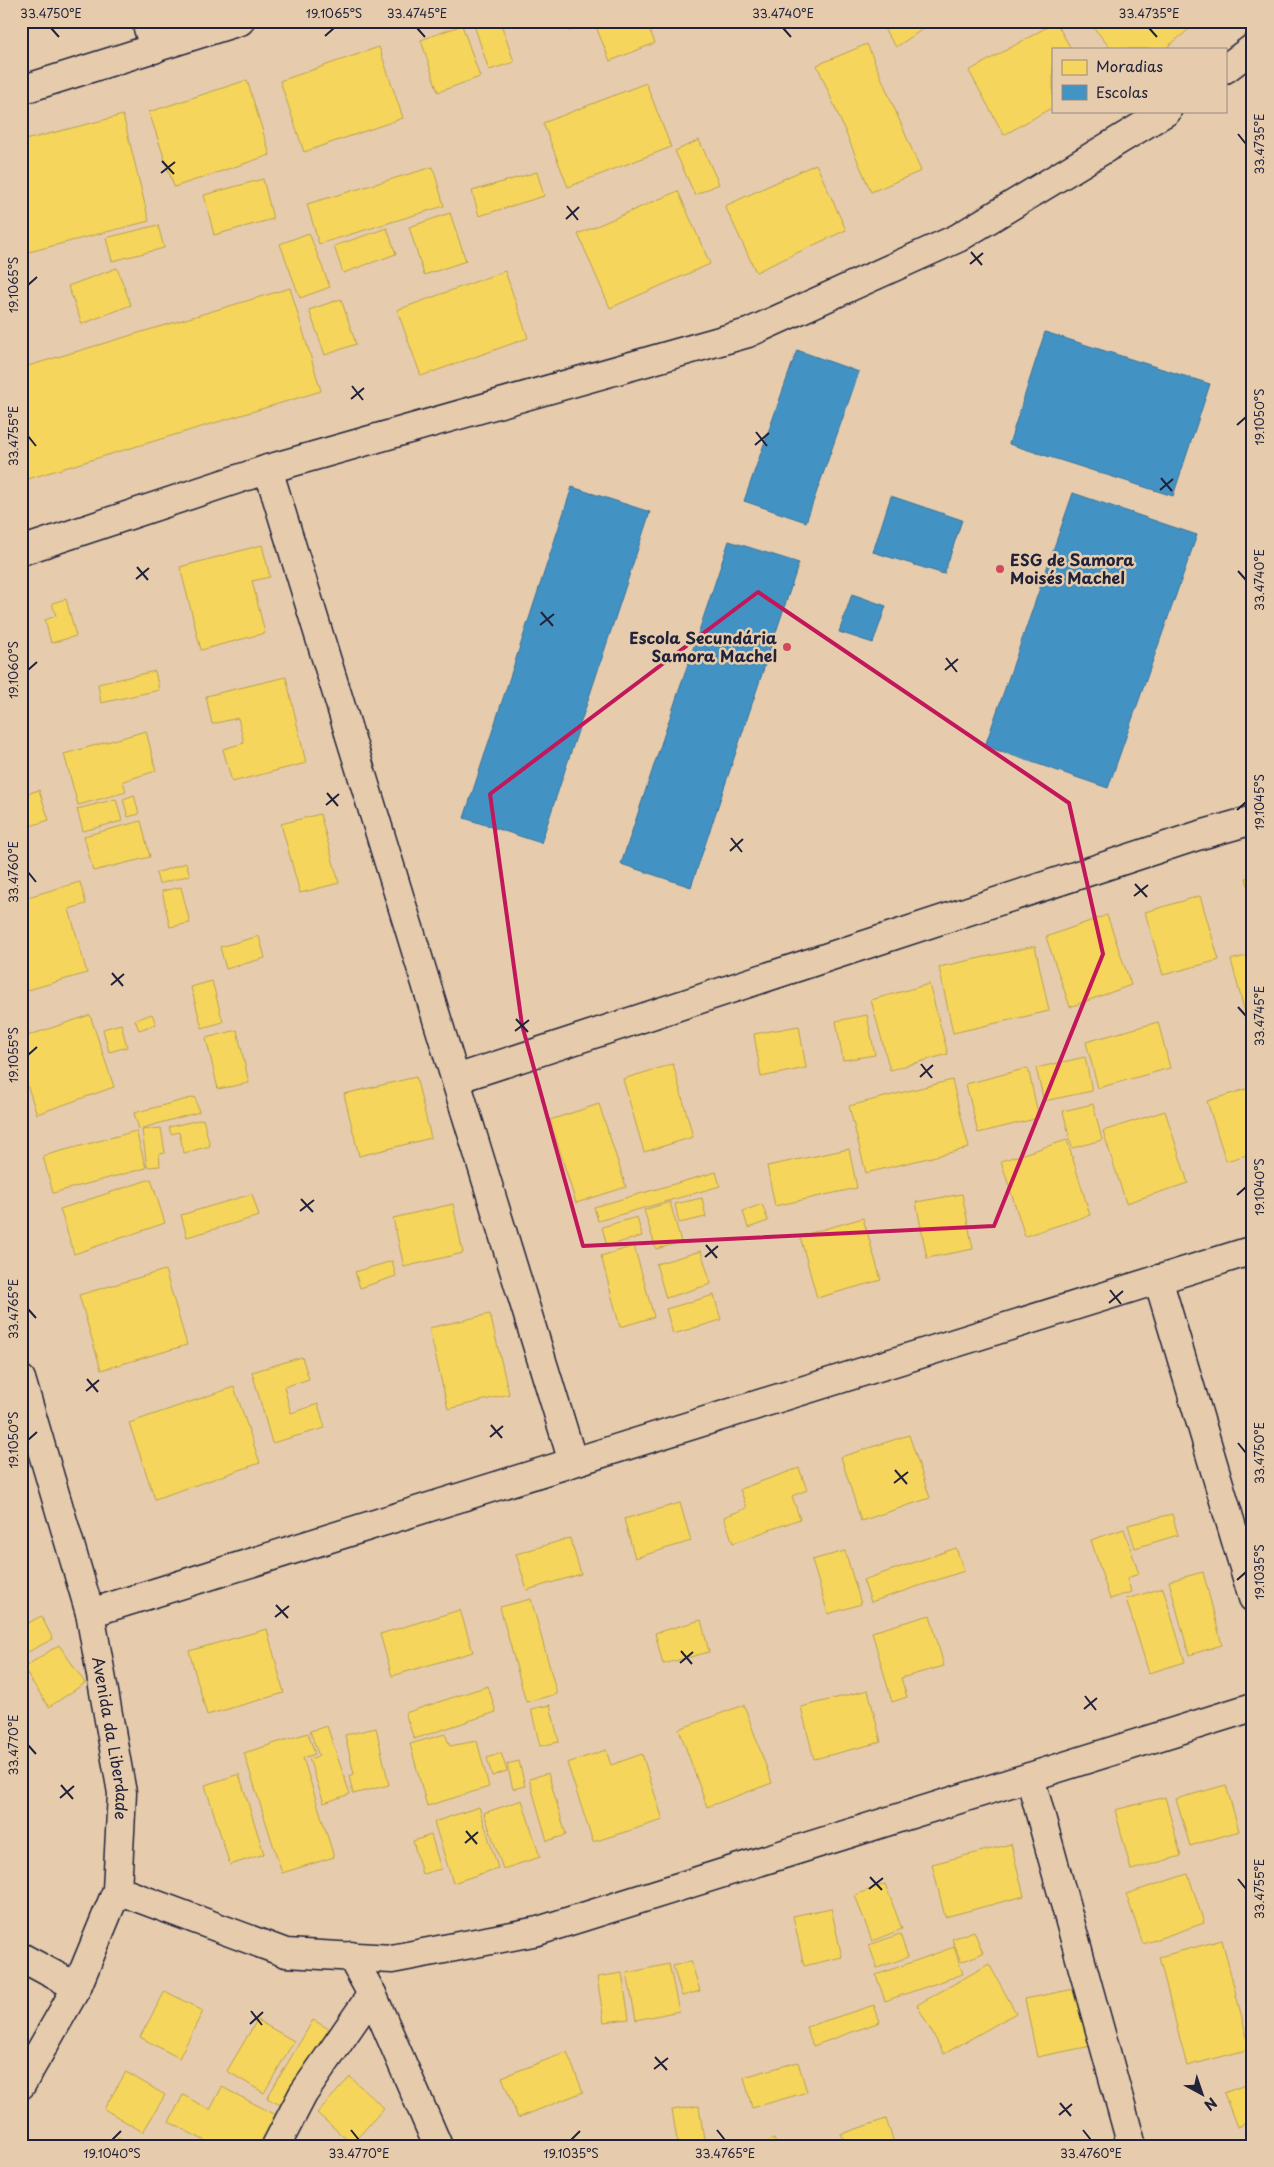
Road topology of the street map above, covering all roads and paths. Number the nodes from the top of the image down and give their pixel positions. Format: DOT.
graph roads {
  1 [pos="146,21"];
  2 [pos="240,21"];
  3 [pos="1253,48"];
  4 [pos="154,50"];
  5 [pos="1226,68"];
  6 [pos="21,90"];
  7 [pos="1165,112"];
  8 [pos="268,469"];
  9 [pos="21,551"];
  10 [pos="1253,820"];
  11 [pos="456,1079"];
  12 [pos="1253,1250"];
  13 [pos="1158,1279"];
  14 [pos="21,1379"];
  15 [pos="573,1462"];
  16 [pos="1253,1598"];
  17 [pos="90,1613"];
  18 [pos="1253,1707"];
  19 [pos="1030,1777"];
  20 [pos="117,1890"];
  21 [pos="351,1956"];
  22 [pos="21,1957"];
  23 [pos="78,1987"];
  24 [pos="372,1994"];
  25 [pos="21,2086"];
  26 [pos="276,2146"];
  27 [pos="438,2146"];
  28 [pos="1132,2146"];
  1 -- 4 [label="street"];
  2 -- 4 [label="street"];
  3 -- 5 [label="street"];
  4 -- 6 [label="street"];
  7 -- 8 [label="street"];
  8 -- 9 [label="street"];
  8 -- 11 [label="street"];
  10 -- 11 [label="street"];
  11 -- 15 [label="street"];
  12 -- 13 [label="street"];
  13 -- 15 [label="street"];
  13 -- 16 [label="street"];
  14 -- 17 [label="street, Avenida da Liberdade"];
  15 -- 17 [label="street"];
  17 -- 20 [label="street, Avenida da Liberdade"];
  18 -- 19 [label="street"];
  19 -- 21 [label="street"];
  19 -- 28 [label="street"];
  20 -- 21 [label="street"];
  20 -- 23 [label="street, Avenida da Liberdade"];
  21 -- 24 [label="street"];
  22 -- 23 [label="street"];
  23 -- 25 [label="street, Avenida da Liberdade"];
  24 -- 26 [label="street"];
  24 -- 27 [label="street"];
}
